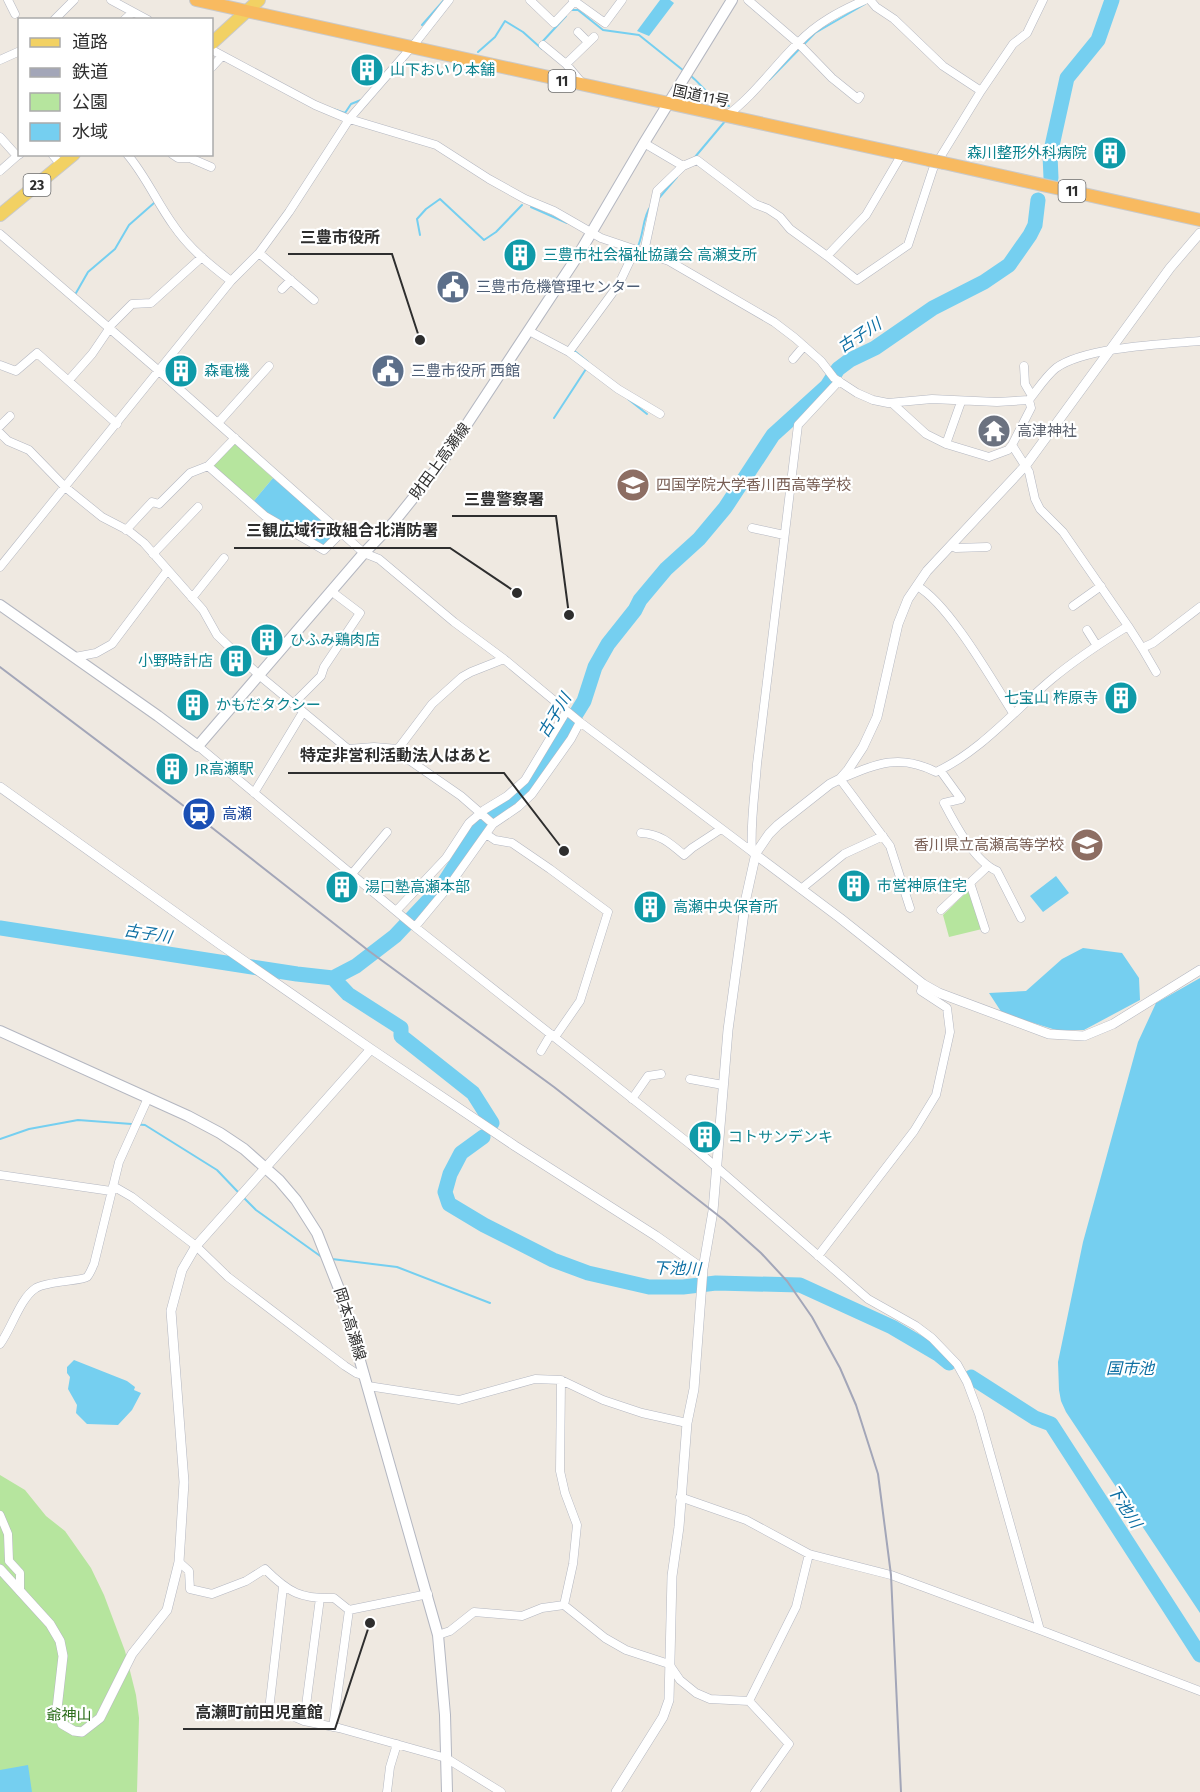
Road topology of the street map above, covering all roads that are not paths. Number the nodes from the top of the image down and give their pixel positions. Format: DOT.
graph roads {
  1 [pos="8,0"];
  2 [pos="74,0"];
  3 [pos="111,0"];
  4 [pos="196,0"];
  5 [pos="259,0"];
  6 [pos="449,0"];
  7 [pos="531,0"];
  8 [pos="622,0"];
  9 [pos="732,0"];
  10 [pos="748,0"];
  11 [pos="867,0"];
  12 [pos="1043,0"];
  13 [pos="574,1"];
  14 [pos="248,11"];
  15 [pos="133,12"];
  16 [pos="15,14"];
  17 [pos="56,18"];
  18 [pos="126,18"];
  19 [pos="144,18"];
  20 [pos="578,32"];
  21 [pos="213,42"];
  22 [pos="798,43"];
  23 [pos="543,45"];
  24 [pos="411,48"];
  25 [pos="213,51"];
  26 [pos="18,52"];
  27 [pos="222,56"];
  28 [pos="0,60"];
  29 [pos="566,64"];
  30 [pos="213,66"];
  31 [pos="585,86"];
  32 [pos="981,91"];
  33 [pos="860,96"];
  34 [pos="667,105"];
  35 [pos="725,116"];
  36 [pos="350,118"];
  37 [pos="0,137"];
  38 [pos="644,142"];
  39 [pos="902,154"];
  40 [pos="18,155"];
  41 [pos="54,156"];
  42 [pos="72,156"];
  43 [pos="129,156"];
  44 [pos="175,156"];
  45 [pos="62,165"];
  46 [pos="682,166"];
  47 [pos="211,167"];
  48 [pos="0,171"];
  49 [pos="0,215"];
  50 [pos="1200,220"];
  51 [pos="592,232"];
  52 [pos="1200,232"];
  53 [pos="0,234"];
  54 [pos="635,250"];
  55 [pos="644,252"];
  56 [pos="259,253"];
  57 [pos="827,256"];
  58 [pos="202,257"];
  59 [pos="291,280"];
  60 [pos="231,281"];
  61 [pos="282,289"];
  62 [pos="314,300"];
  63 [pos="109,328"];
  64 [pos="529,331"];
  65 [pos="1200,340"];
  66 [pos="804,346"];
  67 [pos="1111,350"];
  68 [pos="569,352"];
  69 [pos="793,359"];
  70 [pos="0,365"];
  71 [pos="269,366"];
  72 [pos="1024,366"];
  73 [pos="159,370"];
  74 [pos="69,380"];
  75 [pos="839,381"];
  76 [pos="1031,398"];
  77 [pos="961,402"];
  78 [pos="892,403"];
  79 [pos="660,414"];
  80 [pos="10,416"];
  81 [pos="218,423"];
  82 [pos="117,424"];
  83 [pos="0,426"];
  84 [pos="0,433"];
  85 [pos="235,438"];
  86 [pos="946,444"];
  87 [pos="1012,445"];
  88 [pos="1026,465"];
  89 [pos="208,466"];
  90 [pos="65,487"];
  91 [pos="198,507"];
  92 [pos="752,528"];
  93 [pos="126,530"];
  94 [pos="342,532"];
  95 [pos="784,535"];
  96 [pos="951,546"];
  97 [pos="987,547"];
  98 [pos="364,553"];
  99 [pos="153,554"];
  100 [pos="224,558"];
  101 [pos="0,567"];
  102 [pos="167,572"];
  103 [pos="917,586"];
  104 [pos="1101,586"];
  105 [pos="331,591"];
  106 [pos="192,598"];
  107 [pos="0,605"];
  108 [pos="1073,606"];
  109 [pos="1200,607"];
  110 [pos="1128,626"];
  111 [pos="1086,630"];
  112 [pos="1097,646"];
  113 [pos="1143,648"];
  114 [pos="75,657"];
  115 [pos="504,659"];
  116 [pos="1156,672"];
  117 [pos="259,675"];
  118 [pos="293,704"];
  119 [pos="303,712"];
  120 [pos="566,712"];
  121 [pos="1013,713"];
  122 [pos="579,722"];
  123 [pos="198,746"];
  124 [pos="398,749"];
  125 [pos="940,770"];
  126 [pos="840,779"];
  127 [pos="0,787"];
  128 [pos="254,792"];
  129 [pos="480,813"];
  130 [pos="491,823"];
  131 [pos="721,829"];
  132 [pos="387,832"];
  133 [pos="641,833"];
  134 [pos="486,834"];
  135 [pos="883,836"];
  136 [pos="756,855"];
  137 [pos="987,867"];
  138 [pos="351,875"];
  139 [pos="970,883"];
  140 [pos="801,889"];
  141 [pos="910,908"];
  142 [pos="941,910"];
  143 [pos="396,911"];
  144 [pos="1021,918"];
  145 [pos="415,927"];
  146 [pos="985,929"];
  147 [pos="1200,970"];
  148 [pos="923,984"];
  149 [pos="0,1032"];
  150 [pos="553,1036"];
  151 [pos="371,1049"];
  152 [pos="541,1051"];
  153 [pos="661,1074"];
  154 [pos="690,1079"];
  155 [pos="723,1085"];
  156 [pos="148,1098"];
  157 [pos="632,1099"];
  158 [pos="717,1168"];
  159 [pos="266,1169"];
  160 [pos="0,1175"];
  161 [pos="112,1188"];
  162 [pos="196,1246"];
  163 [pos="818,1256"];
  164 [pos="703,1269"];
  165 [pos="0,1344"];
  166 [pos="561,1380"];
  167 [pos="367,1381"];
  168 [pos="687,1423"];
  169 [pos="680,1497"];
  170 [pos="0,1515"];
  171 [pos="809,1554"];
  172 [pos="179,1562"];
  173 [pos="0,1569"];
  174 [pos="283,1587"];
  175 [pos="20,1591"];
  176 [pos="428,1594"];
  177 [pos="320,1598"];
  178 [pos="564,1605"];
  179 [pos="349,1610"];
  180 [pos="1040,1630"];
  181 [pos="438,1635"];
  182 [pos="669,1664"];
  183 [pos="1200,1691"];
  184 [pos="748,1701"];
  185 [pos="255,1710"];
  186 [pos="269,1710"];
  187 [pos="304,1721"];
  188 [pos="333,1727"];
  189 [pos="397,1744"];
  190 [pos="446,1758"];
  191 [pos="387,1792"];
  192 [pos="447,1792"];
  193 [pos="501,1792"];
  194 [pos="616,1792"];
  195 [pos="755,1792"];
  1 -- 16 [label="street"];
  2 -- 17 [label="street"];
  3 -- 15 [label="street"];
  4 -- 14 [label="highway, 国道11号 / 11"];
  5 -- 14 [label="main road"];
  6 -- 24 [label="street"];
  7 -- 13 [label="street"];
  8 -- 13 [label="street"];
  9 -- 34 [label="main road, 財田上高瀬線"];
  10 -- 22 [label="street"];
  11 -- 22 [label="street"];
  11 -- 32 [label="street"];
  12 -- 32 [label="street"];
  14 -- 21 [label="main road"];
  14 -- 24 [label="highway, 国道11号 / 11"];
  15 -- 18 [label="street"];
  15 -- 19 [label="street"];
  20 -- 29 [label="street"];
  22 -- 33 [label="street"];
  22 -- 35 [label="street"];
  23 -- 29 [label="street"];
  24 -- 31 [label="highway, 国道11号 / 11"];
  24 -- 36 [label="street"];
  25 -- 27 [label="street"];
  26 -- 28 [label="street"];
  27 -- 30 [label="street"];
  27 -- 36 [label="street"];
  29 -- 31 [label="street"];
  31 -- 34 [label="highway, 国道11号 / 11"];
  32 -- 57 [label="street"];
  34 -- 35 [label="highway, 国道11号 / 11"];
  34 -- 38 [label="main road, 財田上高瀬線"];
  35 -- 39 [label="highway, 国道11号 / 11"];
  36 -- 51 [label="street"];
  36 -- 56 [label="street"];
  37 -- 40 [label="street"];
  38 -- 46 [label="street"];
  38 -- 51 [label="main road, 財田上高瀬線"];
  39 -- 50 [label="highway, 国道11号 / 11, bridge"];
  39 -- 57 [label="street"];
  40 -- 48 [label="street"];
  41 -- 45 [label="street"];
  42 -- 45 [label="main road, 23"];
  43 -- 58 [label="street"];
  44 -- 47 [label="street"];
  45 -- 49 [label="main road, 23"];
  46 -- 55 [label="street"];
  46 -- 57 [label="street"];
  51 -- 54 [label="street"];
  51 -- 64 [label="main road, 財田上高瀬線"];
  52 -- 67 [label="street"];
  53 -- 63 [label="street"];
  54 -- 55 [label="street"];
  54 -- 68 [label="street"];
  55 -- 66 [label="street"];
  56 -- 59 [label="street"];
  56 -- 60 [label="street"];
  58 -- 60 [label="street"];
  58 -- 63 [label="street"];
  59 -- 61 [label="street"];
  59 -- 62 [label="street"];
  60 -- 73 [label="street"];
  63 -- 73 [label="street"];
  63 -- 74 [label="street"];
  64 -- 68 [label="street"];
  64 -- 98 [label="main road, 財田上高瀬線"];
  65 -- 67 [label="street"];
  66 -- 69 [label="street"];
  66 -- 75 [label="street"];
  67 -- 76 [label="street"];
  67 -- 88 [label="street"];
  68 -- 79 [label="street"];
  70 -- 74 [label="street"];
  71 -- 81 [label="street"];
  72 -- 76 [label="street"];
  73 -- 81 [label="street"];
  73 -- 82 [label="street"];
  74 -- 82 [label="street"];
  75 -- 78 [label="street"];
  75 -- 95 [label="street"];
  76 -- 77 [label="street"];
  76 -- 87 [label="street"];
  77 -- 78 [label="street"];
  77 -- 86 [label="street"];
  78 -- 86 [label="street"];
  80 -- 83 [label="street"];
  81 -- 85 [label="street"];
  82 -- 90 [label="street"];
  84 -- 90 [label="street"];
  85 -- 89 [label="street"];
  85 -- 94 [label="street"];
  86 -- 87 [label="street"];
  87 -- 88 [label="street"];
  88 -- 96 [label="street"];
  88 -- 104 [label="street"];
  89 -- 93 [label="street"];
  89 -- 94 [label="street"];
  90 -- 93 [label="street"];
  90 -- 101 [label="street"];
  91 -- 99 [label="street"];
  92 -- 95 [label="street"];
  93 -- 99 [label="street"];
  94 -- 98 [label="street"];
  95 -- 136 [label="street"];
  96 -- 97 [label="street"];
  96 -- 103 [label="street"];
  98 -- 105 [label="main road, 財田上高瀬線"];
  98 -- 115 [label="street"];
  99 -- 102 [label="street"];
  100 -- 106 [label="street"];
  102 -- 106 [label="street"];
  102 -- 114 [label="street"];
  103 -- 121 [label="street"];
  103 -- 126 [label="street"];
  104 -- 108 [label="street"];
  104 -- 110 [label="street"];
  105 -- 117 [label="main road, 財田上高瀬線"];
  105 -- 118 [label="street"];
  106 -- 117 [label="street"];
  107 -- 114 [label="main road"];
  109 -- 113 [label="street"];
  110 -- 112 [label="street"];
  110 -- 113 [label="street"];
  111 -- 112 [label="street"];
  112 -- 121 [label="street"];
  113 -- 116 [label="street"];
  114 -- 123 [label="main road"];
  115 -- 120 [label="street"];
  115 -- 124 [label="street"];
  117 -- 118 [label="street"];
  117 -- 123 [label="main road, 財田上高瀬線"];
  118 -- 119 [label="street"];
  119 -- 124 [label="street"];
  119 -- 128 [label="street"];
  120 -- 122 [label="street"];
  120 -- 129 [label="street"];
  121 -- 125 [label="street"];
  122 -- 130 [label="street"];
  122 -- 131 [label="street"];
  123 -- 128 [label="street"];
  124 -- 129 [label="street"];
  125 -- 126 [label="street"];
  125 -- 137 [label="street"];
  126 -- 135 [label="street"];
  126 -- 136 [label="street"];
  127 -- 151 [label="street"];
  128 -- 138 [label="street"];
  129 -- 130 [label="street"];
  129 -- 143 [label="street"];
  130 -- 134 [label="street"];
  131 -- 133 [label="street"];
  131 -- 136 [label="street"];
  132 -- 138 [label="street"];
  134 -- 145 [label="street"];
  134 -- 150 [label="street"];
  135 -- 140 [label="street"];
  135 -- 141 [label="street"];
  136 -- 140 [label="street"];
  136 -- 155 [label="street"];
  137 -- 139 [label="street"];
  137 -- 144 [label="street"];
  138 -- 143 [label="street"];
  139 -- 142 [label="street"];
  139 -- 146 [label="street"];
  140 -- 148 [label="street"];
  143 -- 145 [label="street"];
  145 -- 150 [label="street"];
  147 -- 148 [label="street"];
  148 -- 163 [label="street"];
  149 -- 156 [label="main road, 岡本高瀬線"];
  150 -- 152 [label="street"];
  150 -- 157 [label="street"];
  151 -- 159 [label="street"];
  151 -- 164 [label="street"];
  153 -- 157 [label="street"];
  154 -- 155 [label="street"];
  155 -- 158 [label="street"];
  156 -- 159 [label="main road, 岡本高瀬線"];
  156 -- 161 [label="street"];
  157 -- 158 [label="street"];
  158 -- 163 [label="street"];
  158 -- 164 [label="street"];
  159 -- 162 [label="street"];
  159 -- 167 [label="main road, 岡本高瀬線"];
  160 -- 161 [label="street"];
  161 -- 162 [label="street"];
  161 -- 165 [label="street"];
  162 -- 167 [label="street"];
  162 -- 172 [label="street"];
  163 -- 180 [label="street"];
  164 -- 168 [label="street"];
  166 -- 167 [label="street"];
  166 -- 168 [label="street"];
  166 -- 178 [label="street"];
  167 -- 176 [label="main road, 岡本高瀬線"];
  168 -- 169 [label="street"];
  169 -- 171 [label="street"];
  169 -- 182 [label="street"];
  170 -- 175 [label="street"];
  171 -- 180 [label="street"];
  171 -- 184 [label="street"];
  172 -- 174 [label="street"];
  172 -- 175 [label="street"];
  173 -- 175 [label="street"];
  174 -- 177 [label="street"];
  174 -- 186 [label="street"];
  176 -- 179 [label="street"];
  176 -- 181 [label="main road, 岡本高瀬線"];
  177 -- 179 [label="street"];
  177 -- 187 [label="street"];
  178 -- 181 [label="street"];
  178 -- 182 [label="street"];
  179 -- 188 [label="street"];
  180 -- 183 [label="street"];
  181 -- 190 [label="main road, 岡本高瀬線"];
  182 -- 184 [label="street"];
  182 -- 194 [label="street"];
  184 -- 195 [label="street"];
  185 -- 186 [label="street"];
  186 -- 187 [label="street"];
  187 -- 188 [label="street"];
  188 -- 189 [label="street"];
  189 -- 190 [label="street"];
  189 -- 191 [label="street"];
  190 -- 192 [label="main road, 岡本高瀬線"];
  190 -- 193 [label="street"];
}
